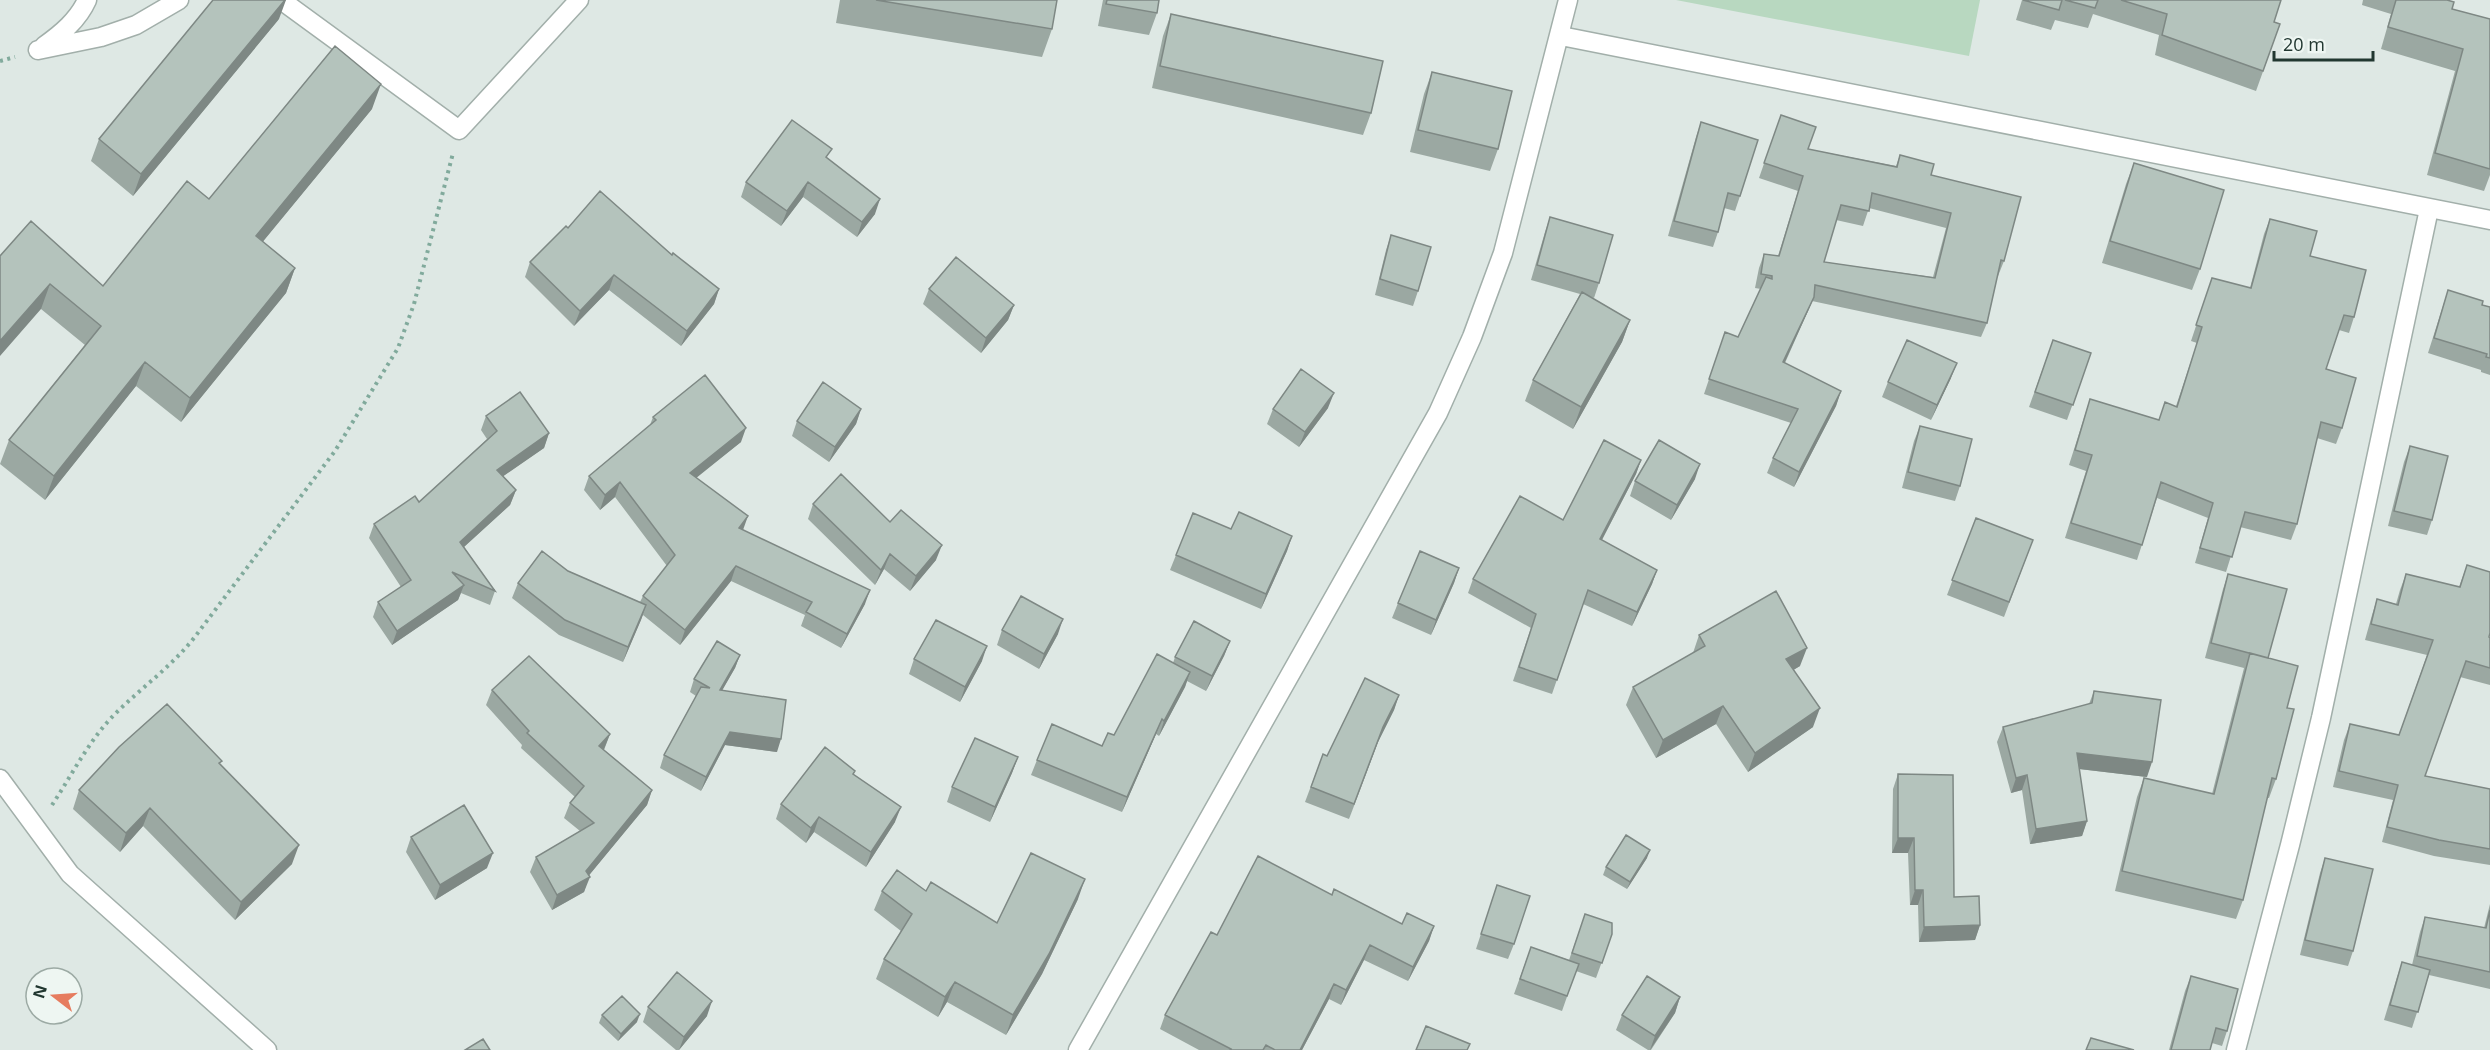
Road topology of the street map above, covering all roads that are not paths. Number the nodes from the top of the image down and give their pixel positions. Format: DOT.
graph roads {
  1 [pos="87,0"];
  2 [pos="178,0"];
  3 [pos="281,0"];
  4 [pos="579,0"];
  5 [pos="1568,0"];
  6 [pos="1561,36"];
  7 [pos="2429,209"];
  8 [pos="2490,220"];
  9 [pos="0,779"];
  10 [pos="267,1050"];
  11 [pos="1078,1050"];
  12 [pos="2236,1050"];
  1 -- 2 [label="street"];
  3 -- 4 [label="street"];
  5 -- 6 [label="street"];
  6 -- 7 [label="street"];
  6 -- 11 [label="street"];
  7 -- 8 [label="street"];
  7 -- 12 [label="street"];
  9 -- 10 [label="street"];
}
